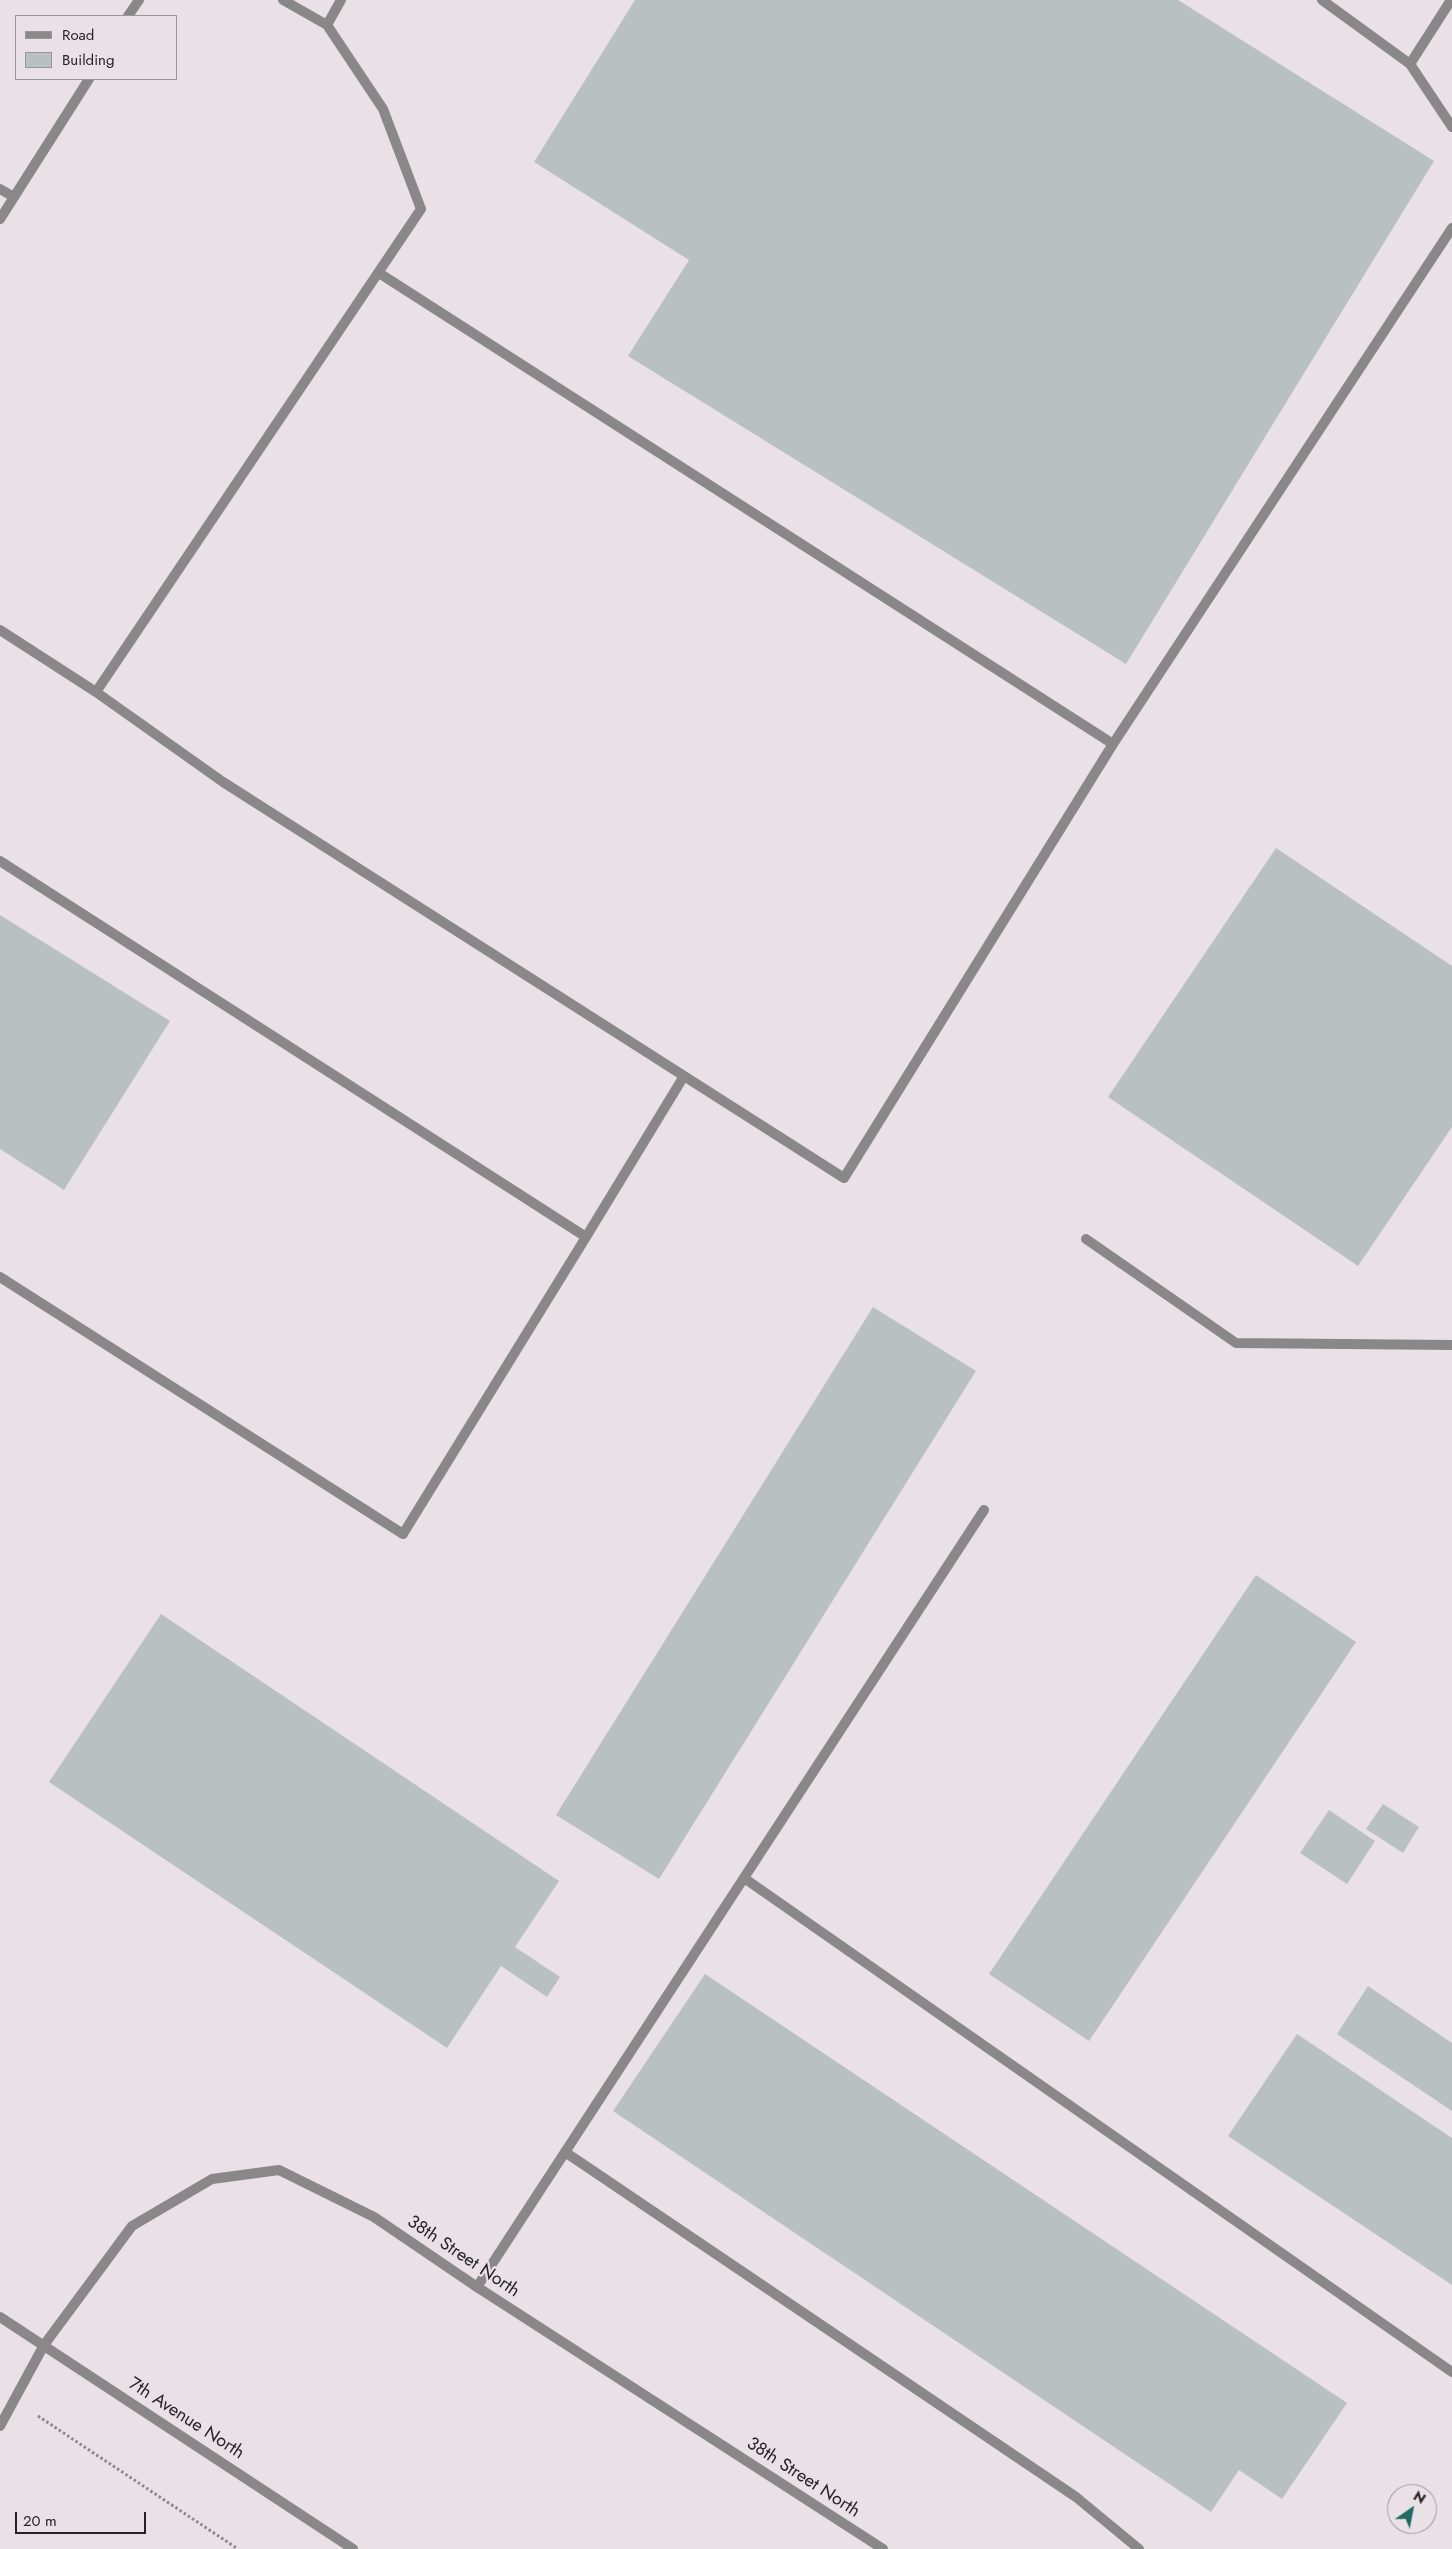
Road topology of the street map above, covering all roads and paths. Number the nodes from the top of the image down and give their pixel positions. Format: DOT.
graph roads {
  1 [pos="139,0"];
  2 [pos="283,0"];
  3 [pos="341,0"];
  4 [pos="1322,0"];
  5 [pos="1452,0"];
  6 [pos="129,15"];
  7 [pos="327,25"];
  8 [pos="1410,64"];
  9 [pos="88,80"];
  10 [pos="1452,127"];
  11 [pos="0,189"];
  12 [pos="14,197"];
  13 [pos="0,219"];
  14 [pos="1452,228"];
  15 [pos="379,273"];
  16 [pos="0,630"];
  17 [pos="96,692"];
  18 [pos="1113,744"];
  19 [pos="0,861"];
  20 [pos="684,1076"];
  21 [pos="586,1237"];
  22 [pos="1086,1240"];
  23 [pos="0,1277"];
  24 [pos="1452,1345"];
  25 [pos="984,1510"];
  26 [pos="744,1878"];
  27 [pos="565,2152"];
  28 [pos="477,2287"];
  29 [pos="0,2317"];
  30 [pos="44,2345"];
  31 [pos="1452,2372"];
  32 [pos="15,2400"];
  33 [pos="0,2426"];
  34 [pos="238,2549"];
  35 [pos="353,2549"];
  36 [pos="883,2549"];
  37 [pos="1139,2549"];
  1 -- 6 [label="street"];
  2 -- 7 [label="street"];
  3 -- 7 [label="street"];
  4 -- 8 [label="street"];
  5 -- 8 [label="street"];
  7 -- 15 [label="street"];
  8 -- 10 [label="street"];
  9 -- 12 [label="street"];
  11 -- 12 [label="street"];
  12 -- 13 [label="street"];
  14 -- 18 [label="street"];
  15 -- 17 [label="street"];
  15 -- 18 [label="street"];
  16 -- 17 [label="street"];
  17 -- 20 [label="street"];
  18 -- 20 [label="street"];
  19 -- 21 [label="street"];
  20 -- 21 [label="street"];
  21 -- 23 [label="street"];
  22 -- 24 [label="street"];
  25 -- 26 [label="street"];
  26 -- 27 [label="street"];
  26 -- 31 [label="street"];
  27 -- 28 [label="street"];
  27 -- 37 [label="street"];
  28 -- 30 [label="street, 38th Street North"];
  28 -- 36 [label="street, 38th Street North"];
  29 -- 30 [label="street, 7th Avenue North"];
  30 -- 32 [label="street, 38th Street North"];
  30 -- 35 [label="street, 7th Avenue North"];
  32 -- 33 [label="street, 38th Street North"];
  32 -- 34 [label="path"];
}
